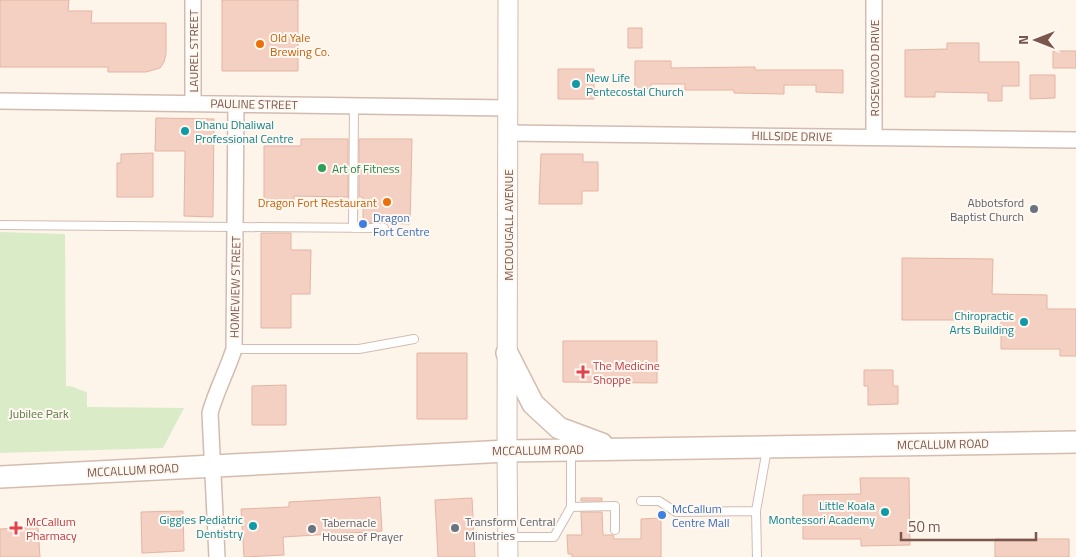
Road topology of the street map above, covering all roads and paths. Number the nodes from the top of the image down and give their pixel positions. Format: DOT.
graph roads {
  1 [pos="193,0"];
  2 [pos="508,0"];
  3 [pos="874,0"];
  4 [pos="0,101"];
  5 [pos="192,103"];
  6 [pos="236,104"];
  7 [pos="354,106"];
  8 [pos="508,108"];
  9 [pos="508,133"];
  10 [pos="874,137"];
  11 [pos="1076,140"];
  12 [pos="0,224"];
  13 [pos="236,228"];
  14 [pos="353,228"];
  15 [pos="384,228"];
  16 [pos="414,339"];
  17 [pos="234,350"];
  18 [pos="507,353"];
  19 [pos="1076,442"];
  20 [pos="767,447"];
  21 [pos="614,449"];
  22 [pos="507,450"];
  23 [pos="570,450"];
  24 [pos="212,466"];
  25 [pos="0,477"];
  26 [pos="641,501"];
  27 [pos="571,507"];
  28 [pos="756,511"];
  29 [pos="615,530"];
  30 [pos="508,537"];
  31 [pos="217,557"];
  32 [pos="508,557"];
  33 [pos="757,557"];
  1 -- 5 [label="street, LAUREL STREET"];
  2 -- 8 [label="street, MCDOUGALL AVENUE"];
  3 -- 10 [label="street, ROSEWOOD DRIVE"];
  4 -- 5 [label="street, PAULINE STREET"];
  5 -- 6 [label="street, PAULINE STREET"];
  6 -- 7 [label="street, PAULINE STREET"];
  6 -- 13 [label="street, HOMEVIEW STREET"];
  7 -- 8 [label="street, PAULINE STREET"];
  7 -- 14 [label="lane"];
  8 -- 9 [label="street, MCDOUGALL AVENUE"];
  9 -- 10 [label="street, HILLSIDE DRIVE"];
  9 -- 18 [label="street, MCDOUGALL AVENUE"];
  10 -- 11 [label="street, HILLSIDE DRIVE"];
  12 -- 13 [label="lane"];
  13 -- 14 [label="lane"];
  13 -- 17 [label="street, HOMEVIEW STREET"];
  14 -- 15 [label="lane"];
  16 -- 17 [label="lane"];
  17 -- 24 [label="street, HOMEVIEW STREET"];
  18 -- 21 [label="main road"];
  18 -- 22 [label="street, MCDOUGALL AVENUE"];
  19 -- 20 [label="main road, MCCALLUM ROAD"];
  20 -- 21 [label="main road, MCCALLUM ROAD"];
  20 -- 28 [label="lane"];
  21 -- 23 [label="main road, MCCALLUM ROAD"];
  22 -- 23 [label="main road, MCCALLUM ROAD"];
  22 -- 24 [label="main road, MCCALLUM ROAD"];
  22 -- 30 [label="street, MCDOUGALL AVENUE"];
  23 -- 27 [label="lane"];
  24 -- 25 [label="main road, MCCALLUM ROAD"];
  24 -- 31 [label="street, HOMEVIEW STREET"];
  26 -- 28 [label="lane"];
  27 -- 29 [label="lane"];
  27 -- 30 [label="lane"];
  28 -- 33 [label="lane"];
  30 -- 32 [label="street, MCDOUGALL AVENUE"];
}
